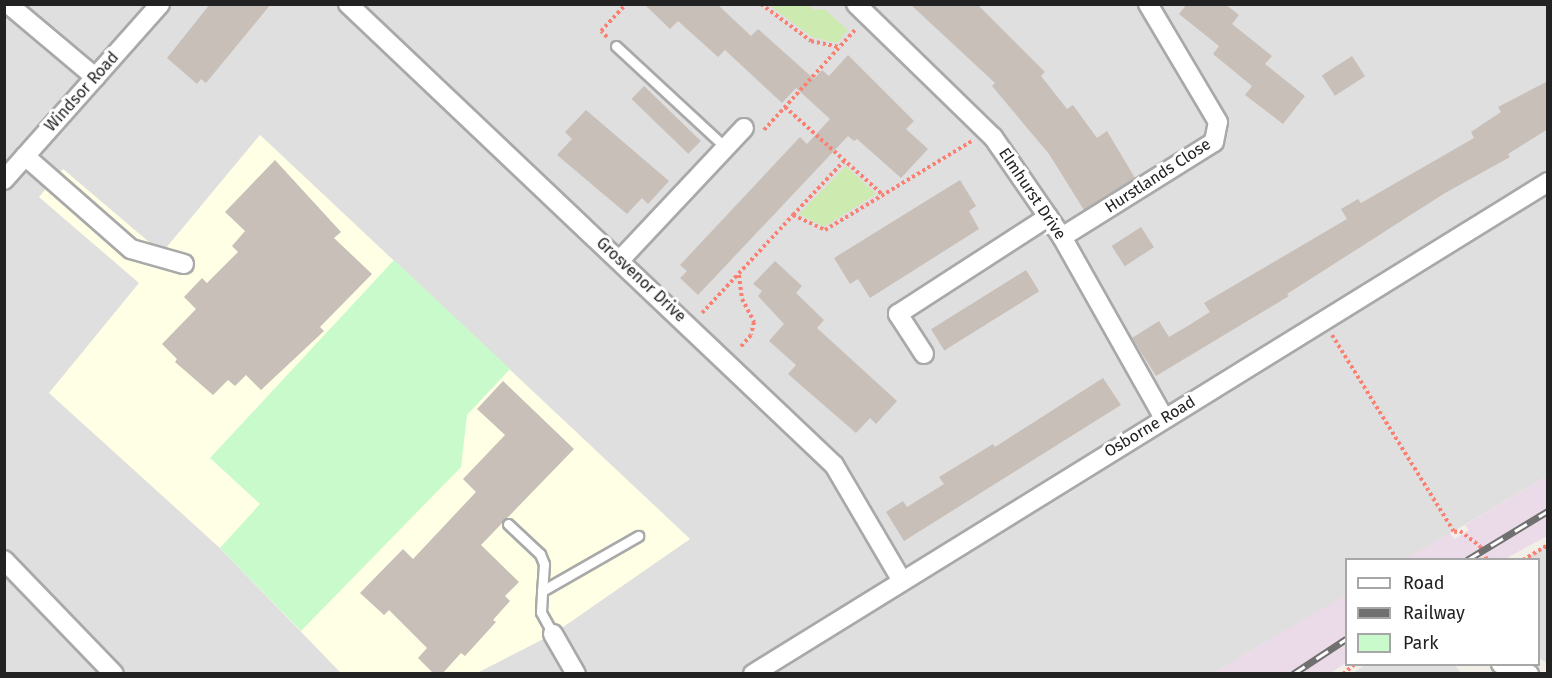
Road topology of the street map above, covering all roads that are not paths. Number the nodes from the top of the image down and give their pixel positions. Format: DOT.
graph roads {
  1 [pos="8,4"];
  2 [pos="160,4"];
  3 [pos="348,4"];
  4 [pos="1148,4"];
  5 [pos="862,10"];
  6 [pos="616,46"];
  7 [pos="95,77"];
  8 [pos="744,128"];
  9 [pos="725,147"];
  10 [pos="25,156"];
  11 [pos="4,180"];
  12 [pos="1548,182"];
  13 [pos="1048,217"];
  14 [pos="1062,237"];
  15 [pos="620,260"];
  16 [pos="184,264"];
  17 [pos="924,354"];
  18 [pos="1164,418"];
  19 [pos="508,524"];
  20 [pos="638,536"];
  21 [pos="4,560"];
  22 [pos="902,581"];
  23 [pos="542,591"];
  24 [pos="553,634"];
  25 [pos="1506,666"];
  26 [pos="114,674"];
  27 [pos="576,674"];
  28 [pos="753,674"];
  29 [pos="1528,674"];
  1 -- 7 [label="street"];
  2 -- 7 [label="street, Windsor Road"];
  3 -- 15 [label="street, Grosvenor Drive"];
  4 -- 14 [label="street, Hurstlands Close"];
  5 -- 13 [label="street, Elmhurst Drive"];
  6 -- 9 [label="lane"];
  7 -- 10 [label="street, Windsor Road"];
  8 -- 9 [label="street"];
  9 -- 15 [label="street"];
  10 -- 11 [label="street, Windsor Road"];
  10 -- 16 [label="street"];
  12 -- 18 [label="street, Osborne Road"];
  13 -- 14 [label="street, Elmhurst Drive"];
  13 -- 17 [label="street"];
  14 -- 18 [label="street, Elmhurst Drive"];
  15 -- 22 [label="street, Grosvenor Drive"];
  18 -- 22 [label="street, Osborne Road"];
  19 -- 23 [label="lane"];
  20 -- 23 [label="lane"];
  21 -- 26 [label="street"];
  22 -- 28 [label="street, Osborne Road"];
  23 -- 24 [label="lane"];
  24 -- 27 [label="street"];
  25 -- 29 [label="street"];
}
